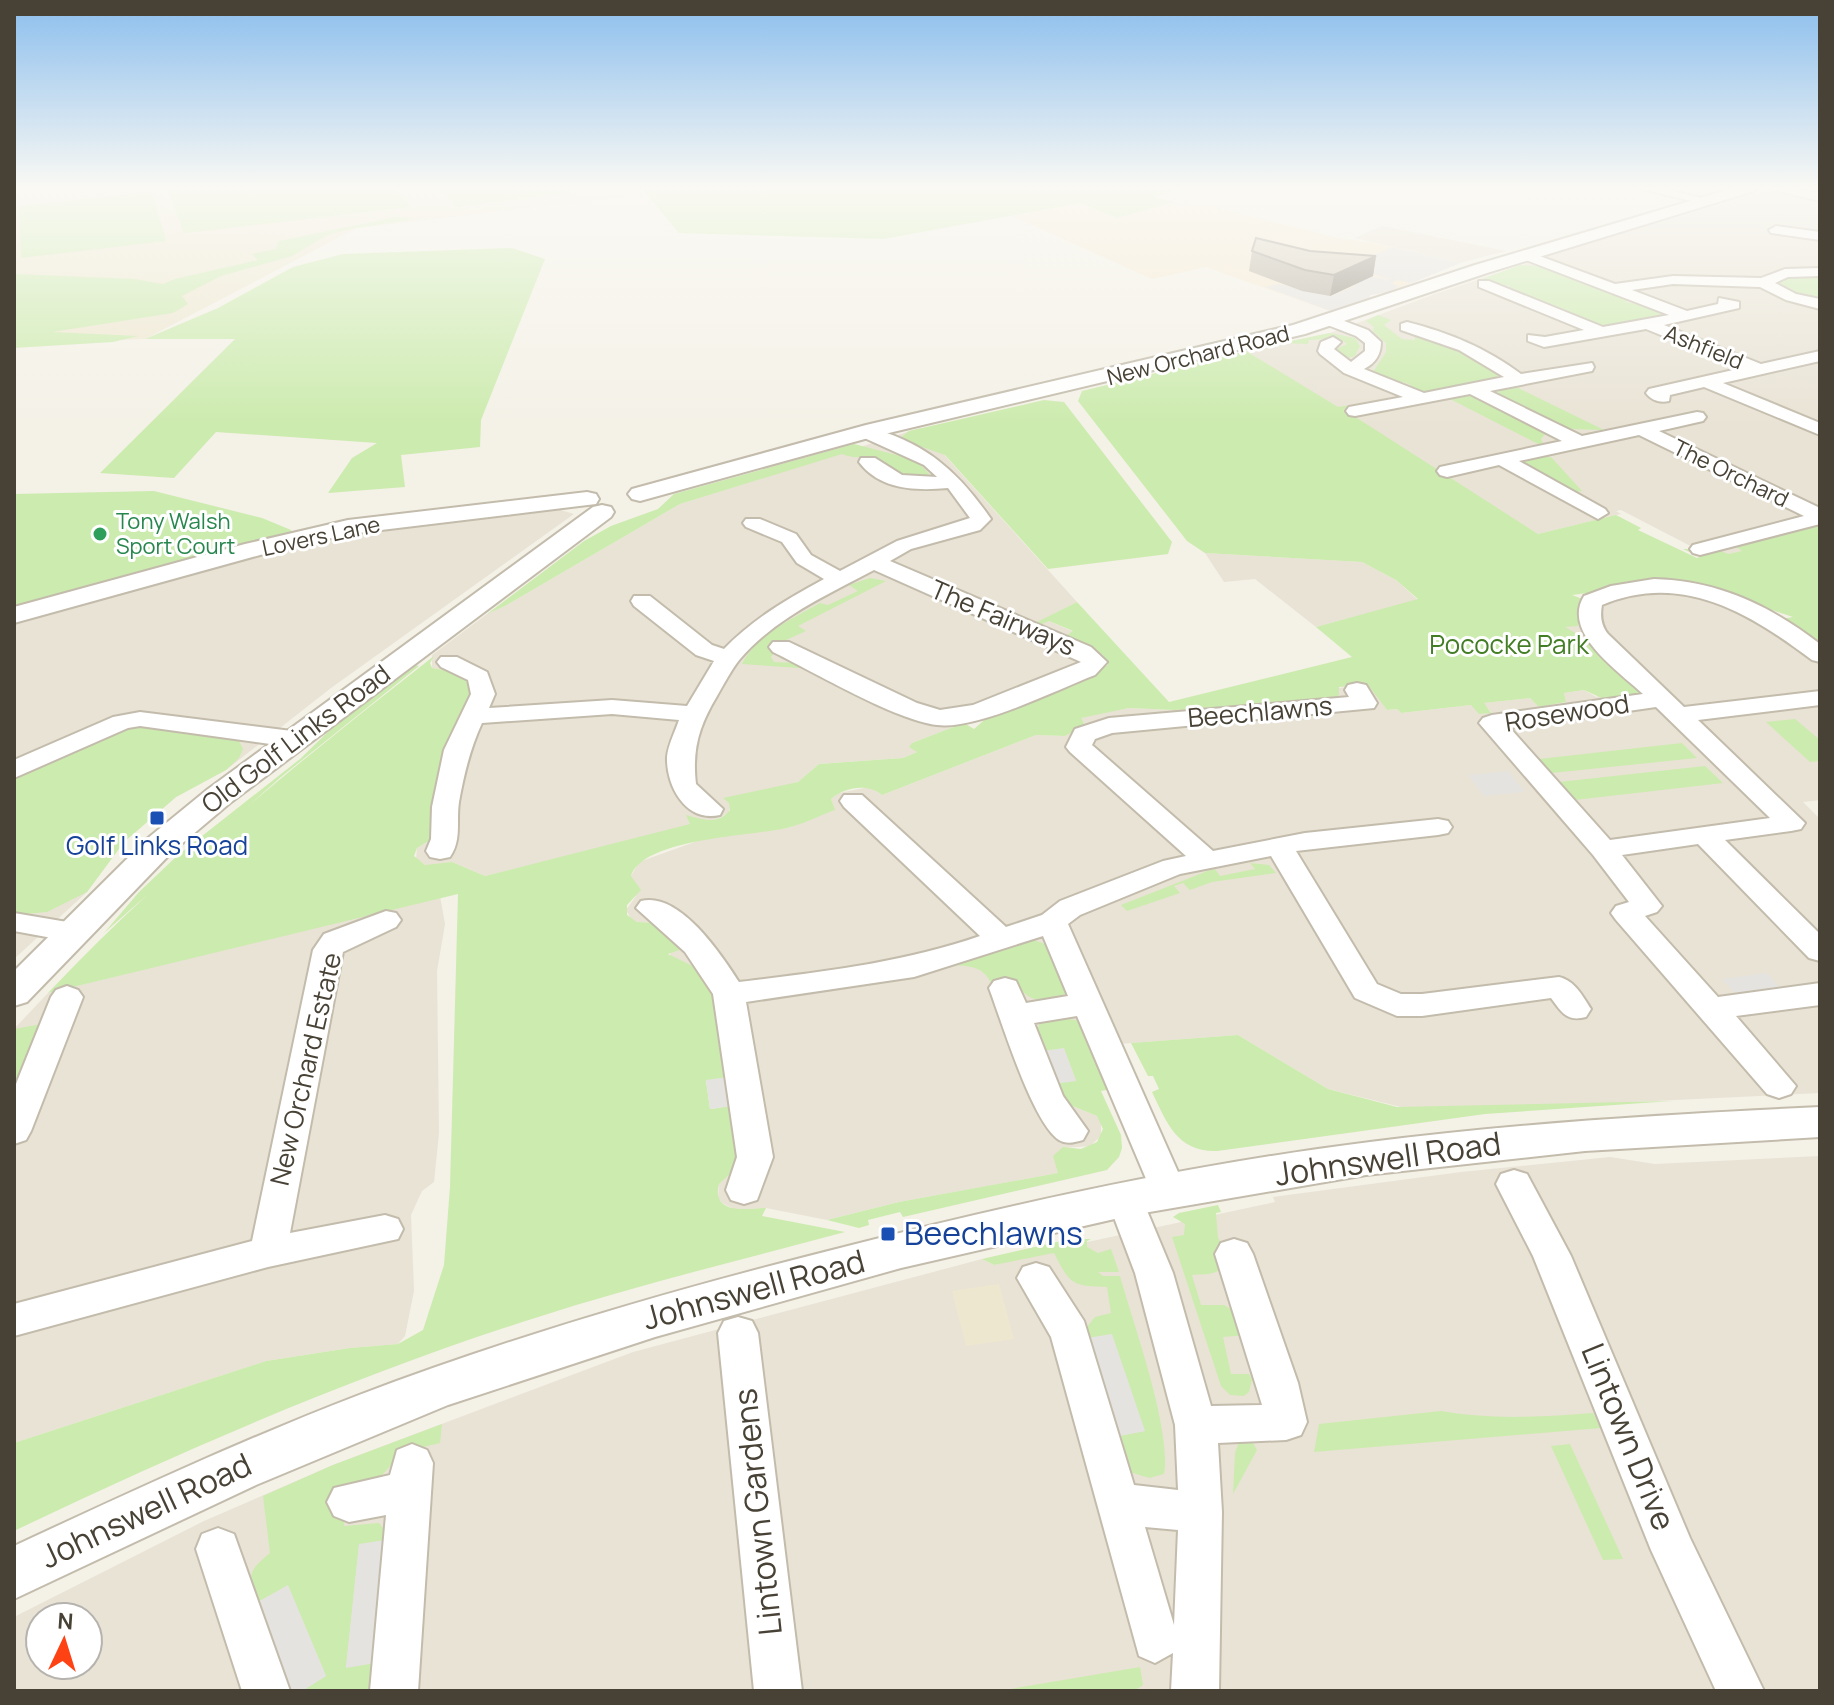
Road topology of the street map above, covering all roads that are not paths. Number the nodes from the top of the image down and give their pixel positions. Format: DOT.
graph roads {
  1 [pos="1489,268"];
  2 [pos="1560,268"];
  3 [pos="1820,272"];
  4 [pos="1763,283"];
  5 [pos="1495,286"];
  6 [pos="1614,288"];
  7 [pos="1724,301"];
  8 [pos="1820,304"];
  9 [pos="1687,316"];
  10 [pos="1331,321"];
  11 [pos="1648,324"];
  12 [pos="1407,327"];
  13 [pos="1599,331"];
  14 [pos="1534,338"];
  15 [pos="1333,342"];
  16 [pos="1820,356"];
  17 [pos="1799,361"];
  18 [pos="1586,367"];
  19 [pos="1350,369"];
  20 [pos="1820,369"];
  21 [pos="1760,370"];
  22 [pos="1517,379"];
  23 [pos="1706,382"];
  24 [pos="1473,389"];
  25 [pos="1663,397"];
  26 [pos="1423,398"];
  27 [pos="1355,411"];
  28 [pos="1697,417"];
  29 [pos="1641,429"];
  30 [pos="1820,430"];
  31 [pos="866,432"];
  32 [pos="1579,442"];
  33 [pos="1501,459"];
  34 [pos="868,462"];
  35 [pos="1447,471"];
  36 [pos="953,482"];
  37 [pos="594,506"];
  38 [pos="1598,513"];
  39 [pos="1820,517"];
  40 [pos="753,523"];
  41 [pos="1700,549"];
  42 [pos="874,562"];
  43 [pos="841,579"];
  44 [pos="642,601"];
  45 [pos="14,615"];
  46 [pos="781,647"];
  47 [pos="1820,655"];
  48 [pos="728,658"];
  49 [pos="449,662"];
  50 [pos="1357,690"];
  51 [pos="1820,698"];
  52 [pos="1672,707"];
  53 [pos="694,714"];
  54 [pos="475,716"];
  55 [pos="292,739"];
  56 [pos="14,770"];
  57 [pos="853,801"];
  58 [pos="710,809"];
  59 [pos="1438,827"];
  60 [pos="1704,835"];
  61 [pos="1280,847"];
  62 [pos="1603,849"];
  63 [pos="440,851"];
  64 [pos="1206,859"];
  65 [pos="651,908"];
  66 [pos="386,920"];
  67 [pos="14,922"];
  68 [pos="1052,922"];
  69 [pos="74,932"];
  70 [pos="1001,939"];
  71 [pos="1820,951"];
  72 [pos="14,993"];
  73 [pos="729,994"];
  74 [pos="1820,994"];
  75 [pos="67,997"];
  76 [pos="1089,1003"];
  77 [pos="1575,1009"];
  78 [pos="1711,1009"];
  79 [pos="1779,1086"];
  80 [pos="1820,1122"];
  81 [pos="14,1131"];
  82 [pos="1071,1131"];
  83 [pos="1514,1184"];
  84 [pos="744,1190"];
  85 [pos="1146,1194"];
  86 [pos="385,1229"];
  87 [pos="268,1252"];
  88 [pos="1234,1254"];
  89 [pos="1036,1278"];
  90 [pos="14,1320"];
  91 [pos="738,1333"];
  92 [pos="1196,1425"];
  93 [pos="349,1502"];
  94 [pos="1119,1504"];
  95 [pos="1200,1512"];
  96 [pos="218,1549"];
  97 [pos="14,1573"];
  98 [pos="1155,1640"];
  99 [pos="266,1691"];
  100 [pos="394,1691"];
  101 [pos="778,1691"];
  102 [pos="1195,1691"];
  103 [pos="1740,1691"];
  1 -- 10 [label="street, New Orchard Road"];
  2 -- 6 [label="street, Ashfield"];
  3 -- 4 [label="street"];
  4 -- 6 [label="street"];
  4 -- 8 [label="street"];
  5 -- 13 [label="street"];
  6 -- 9 [label="street, Ashfield"];
  7 -- 9 [label="street, Ashfield"];
  9 -- 11 [label="street, Ashfield"];
  10 -- 19 [label="street"];
  10 -- 31 [label="street, New Orchard Road"];
  11 -- 13 [label="street, Ashfield"];
  11 -- 21 [label="street, Ashfield"];
  12 -- 22 [label="street"];
  13 -- 14 [label="street, Ashfield"];
  15 -- 19 [label="street"];
  16 -- 17 [label="street, Ashfield"];
  17 -- 20 [label="street"];
  17 -- 21 [label="street, Ashfield"];
  18 -- 22 [label="street"];
  19 -- 26 [label="street"];
  21 -- 23 [label="street, Ashfield"];
  22 -- 24 [label="street"];
  23 -- 25 [label="street, Ashfield"];
  23 -- 30 [label="street, Ashfield"];
  24 -- 26 [label="street"];
  24 -- 32 [label="street"];
  26 -- 27 [label="street"];
  28 -- 29 [label="street, The Orchard"];
  29 -- 32 [label="street, The Orchard"];
  29 -- 39 [label="street, The Orchard"];
  31 -- 36 [label="street, The Fairways"];
  31 -- 37 [label="street, New Orchard Road"];
  32 -- 33 [label="street, The Orchard"];
  33 -- 35 [label="street, The Orchard"];
  33 -- 38 [label="street"];
  34 -- 36 [label="street"];
  36 -- 42 [label="street, The Fairways"];
  37 -- 45 [label="street, Lovers Lane"];
  37 -- 55 [label="street, Old Golf Links Road"];
  39 -- 41 [label="street, The Orchard"];
  40 -- 43 [label="street"];
  42 -- 43 [label="street, The Fairways"];
  42 -- 46 [label="street, The Fairways"];
  43 -- 48 [label="street, The Fairways"];
  44 -- 48 [label="street"];
  47 -- 52 [label="street, Rosewood"];
  48 -- 53 [label="street, The Fairways"];
  49 -- 54 [label="street"];
  50 -- 64 [label="street, Beechlawns"];
  51 -- 52 [label="street, Rosewood"];
  52 -- 60 [label="street, Rosewood"];
  52 -- 62 [label="street, Rosewood"];
  53 -- 54 [label="street"];
  53 -- 58 [label="street, The Fairways"];
  54 -- 63 [label="street"];
  55 -- 56 [label="street"];
  55 -- 69 [label="street, Old Golf Links Road"];
  57 -- 70 [label="street"];
  59 -- 61 [label="street"];
  60 -- 62 [label="street, Rosewood"];
  60 -- 71 [label="street"];
  61 -- 64 [label="street"];
  61 -- 77 [label="street"];
  62 -- 78 [label="street, Rosewood"];
  64 -- 68 [label="street"];
  65 -- 73 [label="street"];
  66 -- 87 [label="street, New Orchard Estate"];
  67 -- 69 [label="street"];
  68 -- 70 [label="street"];
  68 -- 76 [label="street"];
  69 -- 72 [label="street, Old Golf Links Road"];
  70 -- 73 [label="street"];
  73 -- 84 [label="street"];
  74 -- 78 [label="street"];
  75 -- 81 [label="street"];
  76 -- 82 [label="street"];
  76 -- 85 [label="street"];
  78 -- 79 [label="street, Rosewood"];
  80 -- 85 [label="street, Johnswell Road"];
  83 -- 103 [label="street, Lintown Drive"];
  85 -- 92 [label="street"];
  85 -- 97 [label="street, Johnswell Road"];
  86 -- 87 [label="street"];
  87 -- 90 [label="street"];
  88 -- 92 [label="street"];
  89 -- 94 [label="street"];
  91 -- 101 [label="street, Lintown Gardens"];
  92 -- 95 [label="street"];
  93 -- 100 [label="street"];
  94 -- 95 [label="street"];
  94 -- 98 [label="street"];
  95 -- 102 [label="street"];
  96 -- 99 [label="street"];
}
